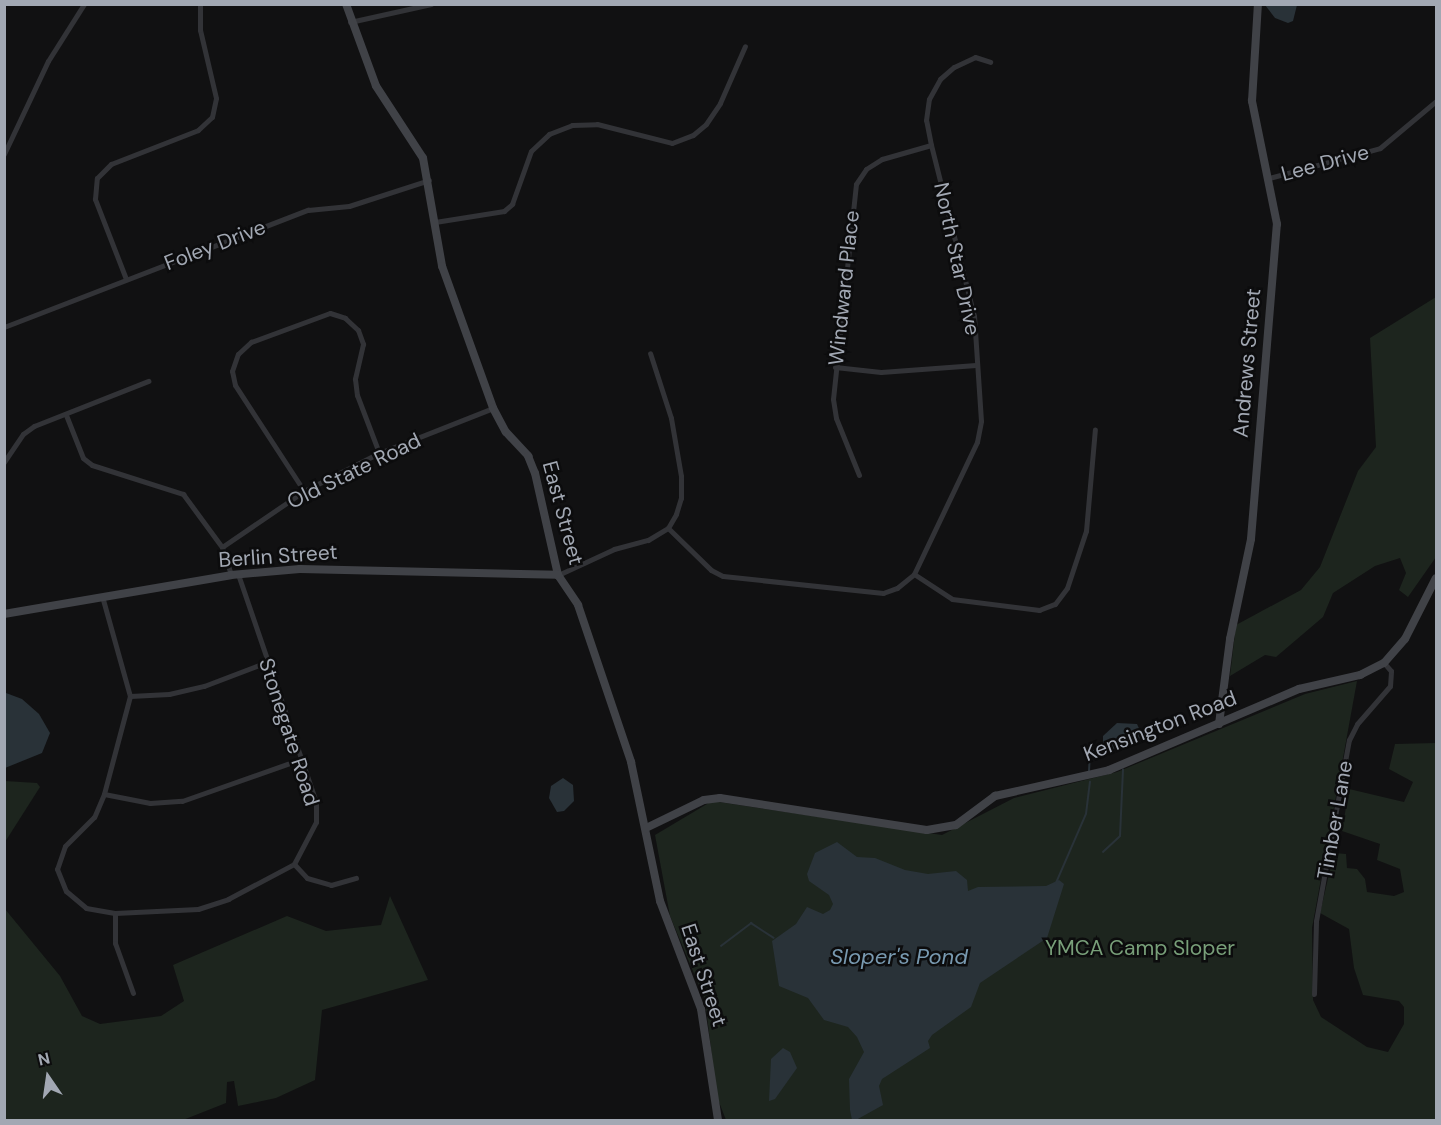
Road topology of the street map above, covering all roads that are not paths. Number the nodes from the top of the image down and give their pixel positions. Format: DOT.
graph roads {
  1 [pos="84,4"];
  2 [pos="200,4"];
  3 [pos="346,4"];
  4 [pos="431,4"];
  5 [pos="1258,4"];
  6 [pos="351,22"];
  7 [pos="745,46"];
  8 [pos="990,62"];
  9 [pos="1437,100"];
  10 [pos="931,145"];
  11 [pos="4,154"];
  12 [pos="1269,178"];
  13 [pos="429,180"];
  14 [pos="435,222"];
  15 [pos="126,279"];
  16 [pos="4,327"];
  17 [pos="650,353"];
  18 [pos="976,365"];
  19 [pos="835,367"];
  20 [pos="148,381"];
  21 [pos="493,408"];
  22 [pos="66,415"];
  23 [pos="1095,429"];
  24 [pos="379,453"];
  25 [pos="4,462"];
  26 [pos="859,474"];
  27 [pos="304,491"];
  28 [pos="668,528"];
  29 [pos="222,547"];
  30 [pos="914,574"];
  31 [pos="234,575"];
  32 [pos="558,575"];
  33 [pos="1437,578"];
  34 [pos="102,596"];
  35 [pos="4,614"];
  36 [pos="267,662"];
  37 [pos="1384,663"];
  38 [pos="130,696"];
  39 [pos="1219,724"];
  40 [pos="301,759"];
  41 [pos="104,794"];
  42 [pos="646,828"];
  43 [pos="294,864"];
  44 [pos="356,878"];
  45 [pos="115,913"];
  46 [pos="134,993"];
  47 [pos="1314,994"];
  48 [pos="718,1120"];
  1 -- 11 [label="street"];
  2 -- 15 [label="street"];
  3 -- 6 [label="main road, East Street"];
  4 -- 6 [label="street"];
  5 -- 12 [label="main road, Andrews Street"];
  6 -- 13 [label="main road, East Street"];
  7 -- 14 [label="street"];
  8 -- 10 [label="street, North Star Drive"];
  9 -- 12 [label="street, Lee Drive"];
  10 -- 18 [label="street, North Star Drive"];
  10 -- 19 [label="street, Windward Place"];
  12 -- 39 [label="main road, Andrews Street"];
  13 -- 14 [label="main road, East Street"];
  13 -- 15 [label="street, Foley Drive"];
  14 -- 21 [label="main road, East Street"];
  15 -- 16 [label="street, Foley Drive"];
  17 -- 28 [label="street"];
  18 -- 19 [label="street"];
  18 -- 30 [label="street, North Star Drive"];
  19 -- 26 [label="street, Windward Place"];
  20 -- 22 [label="street"];
  21 -- 24 [label="street, Old State Road"];
  21 -- 32 [label="main road, East Street"];
  22 -- 25 [label="street"];
  22 -- 29 [label="street, Stonegate Road"];
  23 -- 30 [label="street"];
  24 -- 27 [label="street, Old State Road"];
  24 -- 27 [label="street"];
  27 -- 29 [label="street, Old State Road"];
  28 -- 30 [label="street, North Star Drive"];
  28 -- 32 [label="street"];
  29 -- 31 [label="street, Stonegate Road"];
  31 -- 32 [label="main road, Berlin Street"];
  31 -- 34 [label="main road, Berlin Street"];
  31 -- 36 [label="street, Stonegate Road"];
  32 -- 42 [label="main road, East Street"];
  33 -- 37 [label="main road, Kensington Road"];
  34 -- 35 [label="main road, Berlin Street"];
  34 -- 38 [label="street"];
  36 -- 38 [label="street"];
  36 -- 40 [label="street, Stonegate Road"];
  37 -- 39 [label="main road, Kensington Road"];
  37 -- 47 [label="street, Timber Lane"];
  38 -- 41 [label="street"];
  39 -- 42 [label="main road, Kensington Road"];
  40 -- 41 [label="street"];
  40 -- 43 [label="street, Stonegate Road"];
  41 -- 45 [label="street"];
  42 -- 48 [label="main road, East Street"];
  43 -- 44 [label="street"];
  43 -- 45 [label="street"];
  45 -- 46 [label="street"];
}
